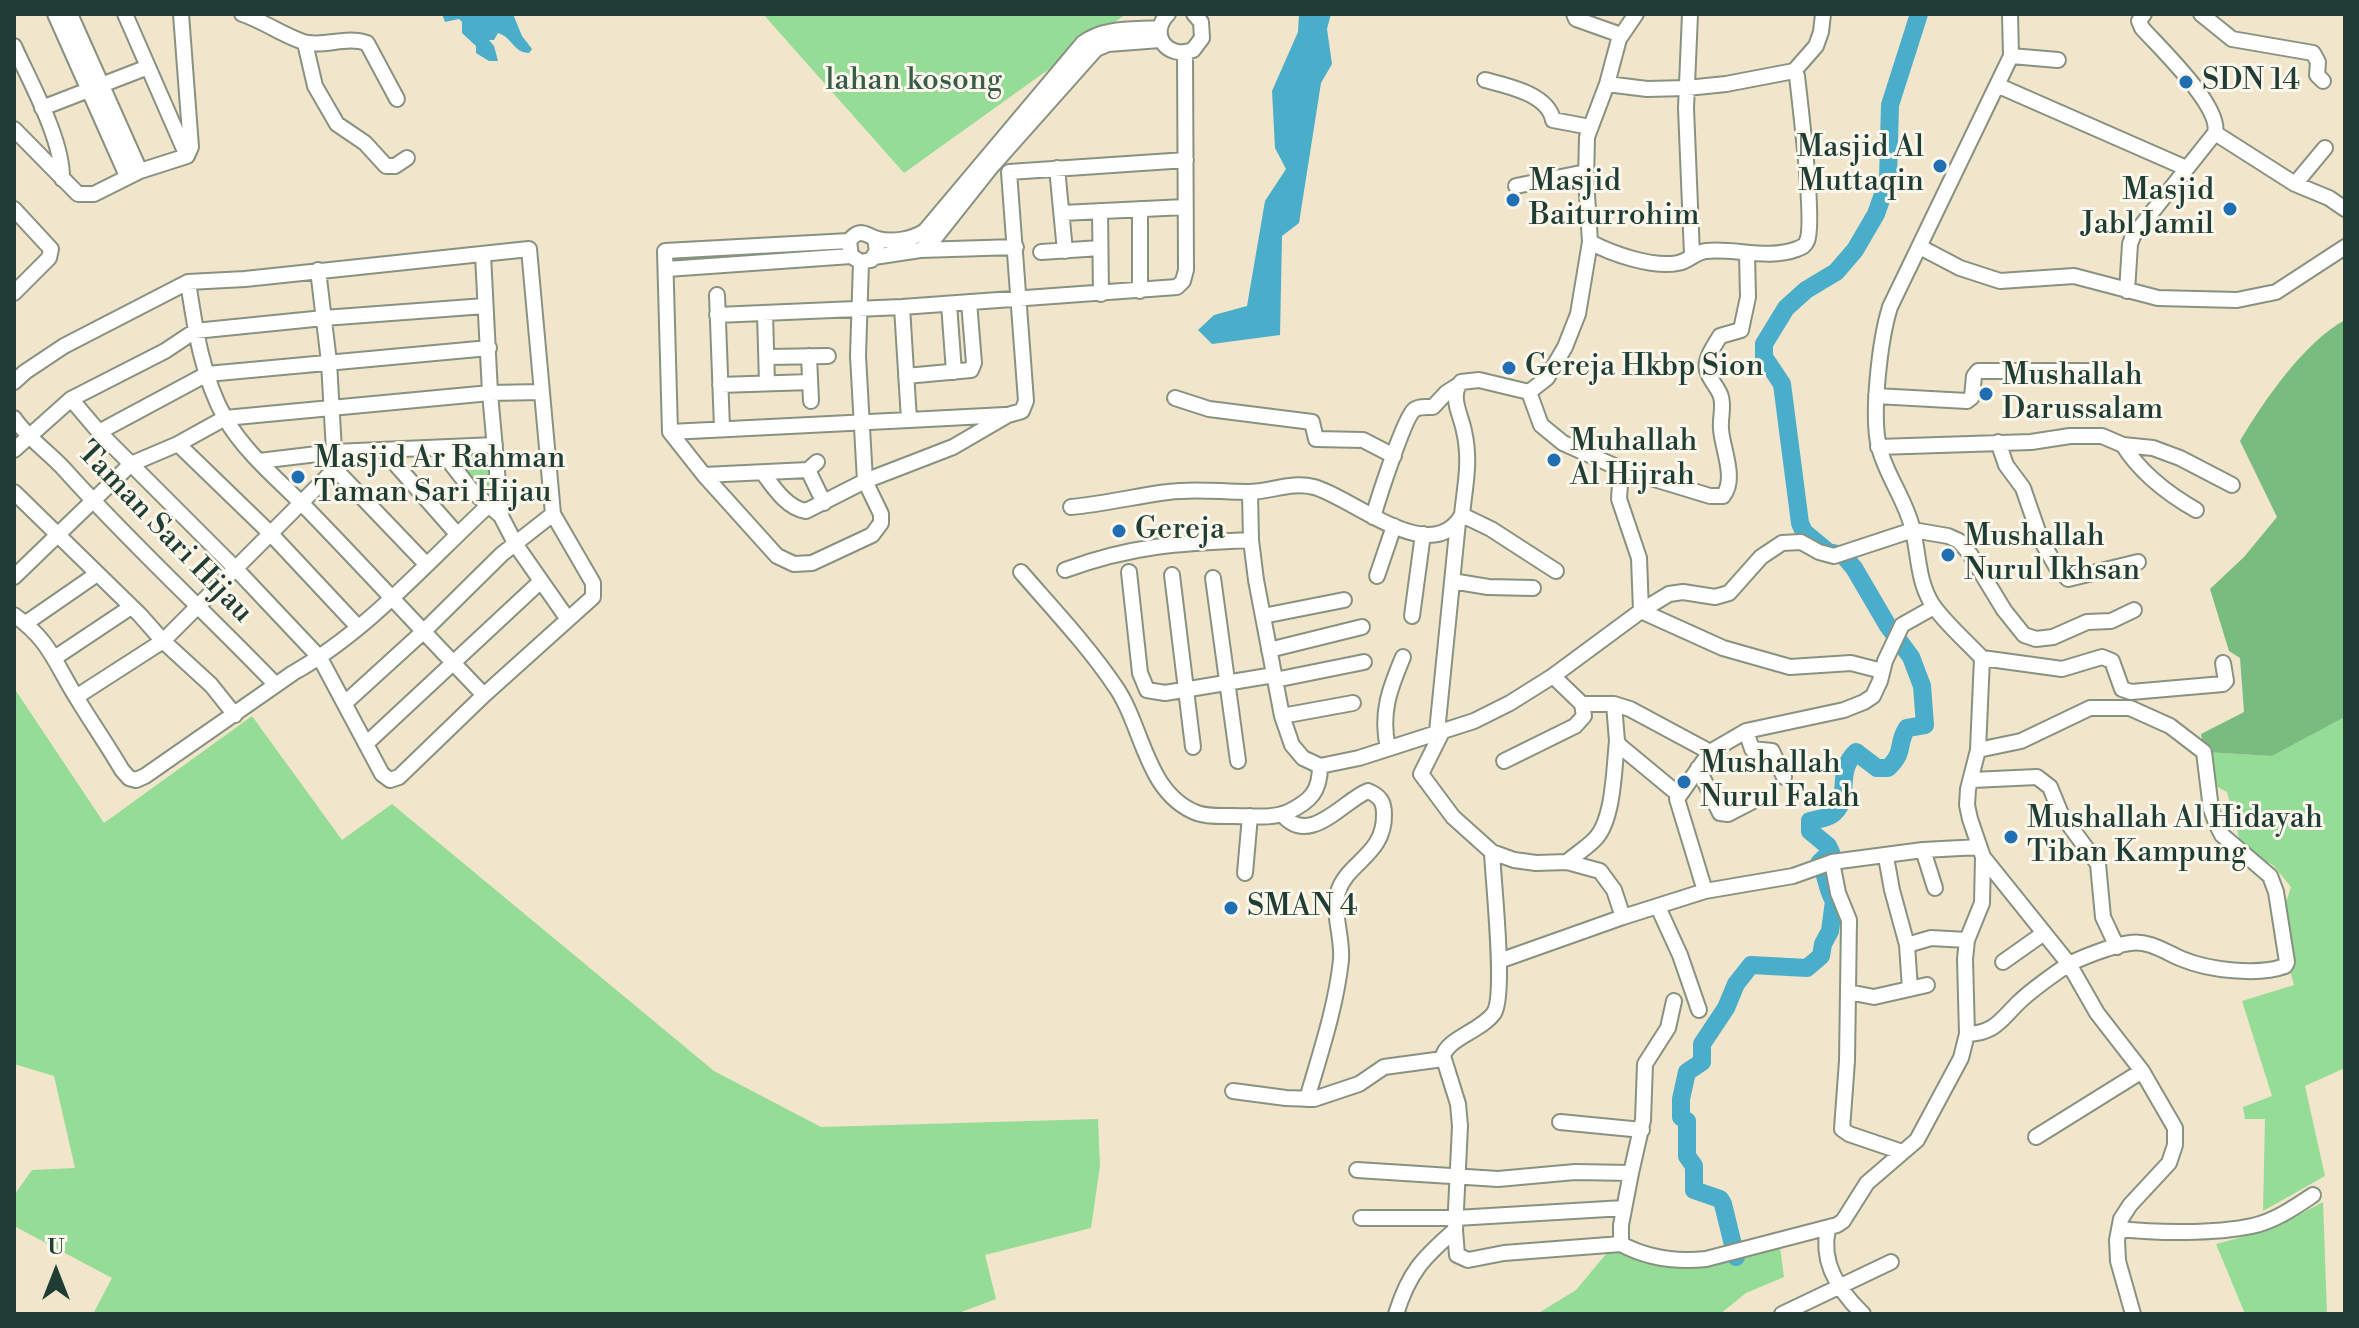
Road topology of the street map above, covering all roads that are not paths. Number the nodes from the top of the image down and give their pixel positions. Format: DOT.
graph roads {
  1 [pos="55,14"];
  2 [pos="70,14"];
  3 [pos="125,14"];
  4 [pos="133,14"];
  5 [pos="181,14"];
  6 [pos="242,14"];
  7 [pos="1168,14"];
  8 [pos="1194,14"];
  9 [pos="1574,14"];
  10 [pos="1636,14"];
  11 [pos="1690,14"];
  12 [pos="1823,14"];
  13 [pos="2201,14"];
  14 [pos="2013,15"];
  15 [pos="2138,16"];
  16 [pos="133,33"];
  17 [pos="1160,34"];
  18 [pos="1621,35"];
  19 [pos="305,43"];
  20 [pos="14,46"];
  21 [pos="1185,53"];
  22 [pos="2011,56"];
  23 [pos="2058,60"];
  24 [pos="19,65"];
  25 [pos="148,67"];
  26 [pos="1794,71"];
  27 [pos="1485,80"];
  28 [pos="2323,81"];
  29 [pos="1607,84"];
  30 [pos="1999,86"];
  31 [pos="94,88"];
  32 [pos="1687,88"];
  33 [pos="397,99"];
  34 [pos="42,108"];
  35 [pos="1590,127"];
  36 [pos="14,129"];
  37 [pos="2215,133"];
  38 [pos="2325,148"];
  39 [pos="187,156"];
  40 [pos="407,158"];
  41 [pos="1186,160"];
  42 [pos="992,166"];
  43 [pos="1057,168"];
  44 [pos="2186,168"];
  45 [pos="1009,172"];
  46 [pos="1586,172"];
  47 [pos="134,174"];
  48 [pos="62,179"];
  49 [pos="2295,184"];
  50 [pos="1516,186"];
  51 [pos="1185,207"];
  52 [pos="14,209"];
  53 [pos="1140,209"];
  54 [pos="2345,209"];
  55 [pos="1100,211"];
  56 [pos="1062,213"];
  57 [pos="875,239"];
  58 [pos="1590,242"];
  59 [pos="1016,247"];
  60 [pos="1920,247"];
  61 [pos="2345,247"];
  62 [pos="1100,248"];
  63 [pos="920,250"];
  64 [pos="1065,251"];
  65 [pos="1041,252"];
  66 [pos="859,254"];
  67 [pos="1747,254"];
  68 [pos="483,255"];
  69 [pos="1692,255"];
  70 [pos="667,269"];
  71 [pos="318,270"];
  72 [pos="188,282"];
  73 [pos="1140,291"];
  74 [pos="2127,291"];
  75 [pos="14,293"];
  76 [pos="1101,294"];
  77 [pos="717,295"];
  78 [pos="1019,298"];
  79 [pos="969,302"];
  80 [pos="949,304"];
  81 [pos="485,306"];
  82 [pos="902,307"];
  83 [pos="858,308"];
  84 [pos="765,314"];
  85 [pos="717,315"];
  86 [pos="324,318"];
  87 [pos="195,331"];
  88 [pos="489,348"];
  89 [pos="809,356"];
  90 [pos="828,356"];
  91 [pos="767,357"];
  92 [pos="329,362"];
  93 [pos="2100,371"];
  94 [pos="954,372"];
  95 [pos="207,374"];
  96 [pos="906,376"];
  97 [pos="14,382"];
  98 [pos="810,382"];
  99 [pos="767,383"];
  100 [pos="720,385"];
  101 [pos="1457,386"];
  102 [pos="541,392"];
  103 [pos="1529,392"];
  104 [pos="490,393"];
  105 [pos="1876,396"];
  106 [pos="1175,398"];
  107 [pos="71,399"];
  108 [pos="811,401"];
  109 [pos="330,407"];
  110 [pos="1008,415"];
  111 [pos="14,418"];
  112 [pos="225,418"];
  113 [pos="909,420"];
  114 [pos="861,424"];
  115 [pos="722,428"];
  116 [pos="99,432"];
  117 [pos="670,432"];
  118 [pos="29,436"];
  119 [pos="1998,442"];
  120 [pos="178,444"];
  121 [pos="495,445"];
  122 [pos="2123,445"];
  123 [pos="1878,447"];
  124 [pos="439,448"];
  125 [pos="14,450"];
  126 [pos="384,451"];
  127 [pos="334,452"];
  128 [pos="1394,456"];
  129 [pos="259,461"];
  130 [pos="131,464"];
  131 [pos="335,469"];
  132 [pos="1621,469"];
  133 [pos="763,473"];
  134 [pos="704,475"];
  135 [pos="865,481"];
  136 [pos="2232,485"];
  137 [pos="1250,492"];
  138 [pos="93,501"];
  139 [pos="17,502"];
  140 [pos="302,503"];
  141 [pos="824,503"];
  142 [pos="490,504"];
  143 [pos="1071,507"];
  144 [pos="2196,510"];
  145 [pos="553,514"];
  146 [pos="501,516"];
  147 [pos="1373,517"];
  148 [pos="1460,518"];
  149 [pos="1394,526"];
  150 [pos="1913,530"];
  151 [pos="271,534"];
  152 [pos="457,534"];
  153 [pos="1423,534"];
  154 [pos="58,535"];
  155 [pos="1251,540"];
  156 [pos="516,545"];
  157 [pos="2138,562"];
  158 [pos="426,564"];
  159 [pos="236,569"];
  160 [pos="1065,570"];
  161 [pos="1556,571"];
  162 [pos="1021,572"];
  163 [pos="1129,572"];
  164 [pos="97,574"];
  165 [pos="1172,575"];
  166 [pos="1377,576"];
  167 [pos="14,577"];
  168 [pos="1213,578"];
  169 [pos="541,581"];
  170 [pos="1452,581"];
  171 [pos="1533,588"];
  172 [pos="393,597"];
  173 [pos="1344,600"];
  174 [pos="200,606"];
  175 [pos="131,607"];
  176 [pos="1934,607"];
  177 [pos="2134,610"];
  178 [pos="1641,611"];
  179 [pos="1263,616"];
  180 [pos="1412,616"];
  181 [pos="567,618"];
  182 [pos="20,619"];
  183 [pos="358,627"];
  184 [pos="1362,627"];
  185 [pos="424,631"];
  186 [pos="163,641"];
  187 [pos="1269,650"];
  188 [pos="56,657"];
  189 [pos="1403,657"];
  190 [pos="320,658"];
  191 [pos="1982,658"];
  192 [pos="1364,662"];
  193 [pos="2223,663"];
  194 [pos="454,664"];
  195 [pos="1882,671"];
  196 [pos="1553,676"];
  197 [pos="1274,677"];
  198 [pos="1227,683"];
  199 [pos="276,685"];
  200 [pos="1185,690"];
  201 [pos="484,695"];
  202 [pos="76,697"];
  203 [pos="345,703"];
  204 [pos="1353,703"];
  205 [pos="1582,704"];
  206 [pos="1614,704"];
  207 [pos="235,715"];
  208 [pos="1282,716"];
  209 [pos="1746,731"];
  210 [pos="1440,732"];
  211 [pos="1617,741"];
  212 [pos="367,743"];
  213 [pos="1193,747"];
  214 [pos="1388,748"];
  215 [pos="1978,750"];
  216 [pos="1710,752"];
  217 [pos="1238,761"];
  218 [pos="1504,761"];
  219 [pos="1320,766"];
  220 [pos="1698,768"];
  221 [pos="1784,777"];
  222 [pos="1972,780"];
  223 [pos="1678,794"];
  224 [pos="1755,800"];
  225 [pos="1282,814"];
  226 [pos="1250,816"];
  227 [pos="1923,850"];
  228 [pos="1492,852"];
  229 [pos="1981,852"];
  230 [pos="1886,857"];
  231 [pos="1567,862"];
  232 [pos="1824,864"];
  233 [pos="1245,873"];
  234 [pos="1935,888"];
  235 [pos="1705,891"];
  236 [pos="1658,907"];
  237 [pos="1623,917"];
  238 [pos="2044,933"];
  239 [pos="1967,940"];
  240 [pos="1907,945"];
  241 [pos="2117,947"];
  242 [pos="1499,961"];
  243 [pos="2003,962"];
  244 [pos="2069,964"];
  245 [pos="1927,985"];
  246 [pos="1910,989"];
  247 [pos="1848,992"];
  248 [pos="1674,1001"];
  249 [pos="1699,1010"];
  250 [pos="1967,1034"];
  251 [pos="1443,1059"];
  252 [pos="2142,1071"];
  253 [pos="1233,1091"];
  254 [pos="1307,1099"];
  255 [pos="1560,1122"];
  256 [pos="1642,1130"];
  257 [pos="2036,1137"];
  258 [pos="1902,1152"];
  259 [pos="1357,1170"];
  260 [pos="1631,1173"];
  261 [pos="1457,1176"];
  262 [pos="2313,1195"];
  263 [pos="1624,1208"];
  264 [pos="1361,1218"];
  265 [pos="1456,1224"];
  266 [pos="1828,1229"];
  267 [pos="2119,1229"];
  268 [pos="1621,1244"];
  269 [pos="1891,1262"];
  270 [pos="1839,1286"];
  271 [pos="1396,1314"];
  272 [pos="1782,1314"];
  273 [pos="1863,1314"];
  274 [pos="2133,1314"];
  1 -- 31 [label="street"];
  2 -- 31 [label="street"];
  3 -- 16 [label="street"];
  4 -- 16 [label="street"];
  5 -- 39 [label="street"];
  6 -- 19 [label="street"];
  7 -- 17 [label="street"];
  8 -- 21 [label="street"];
  9 -- 18 [label="street"];
  10 -- 18 [label="street"];
  11 -- 32 [label="street"];
  12 -- 26 [label="street"];
  13 -- 28 [label="street"];
  14 -- 22 [label="street"];
  15 -- 37 [label="street"];
  16 -- 25 [label="street"];
  17 -- 21 [label="street"];
  17 -- 42 [label="street"];
  17 -- 57 [label="street"];
  18 -- 29 [label="street"];
  19 -- 33 [label="street"];
  19 -- 40 [label="street"];
  20 -- 24 [label="street"];
  21 -- 41 [label="street"];
  22 -- 23 [label="street"];
  22 -- 30 [label="street"];
  24 -- 34 [label="street"];
  25 -- 31 [label="street"];
  25 -- 39 [label="street"];
  26 -- 32 [label="street"];
  26 -- 67 [label="street"];
  27 -- 35 [label="street"];
  29 -- 32 [label="street"];
  29 -- 35 [label="street"];
  30 -- 44 [label="street"];
  30 -- 60 [label="street"];
  31 -- 34 [label="street"];
  31 -- 47 [label="street"];
  32 -- 69 [label="street"];
  34 -- 48 [label="street"];
  35 -- 46 [label="street"];
  36 -- 48 [label="street"];
  37 -- 44 [label="street"];
  37 -- 49 [label="street"];
  38 -- 49 [label="street"];
  39 -- 47 [label="street"];
  41 -- 43 [label="street"];
  41 -- 51 [label="street"];
  42 -- 45 [label="street"];
  42 -- 63 [label="street"];
  43 -- 45 [label="street"];
  43 -- 56 [label="street"];
  44 -- 74 [label="street"];
  45 -- 59 [label="street"];
  46 -- 50 [label="street"];
  46 -- 58 [label="street"];
  47 -- 48 [label="street"];
  49 -- 54 [label="street"];
  51 -- 53 [label="street"];
  51 -- 73 [label="street"];
  52 -- 75 [label="street"];
  53 -- 55 [label="street"];
  53 -- 73 [label="street"];
  55 -- 56 [label="street"];
  55 -- 62 [label="street"];
  56 -- 64 [label="street"];
  57 -- 66 [label="street"];
  57 -- 66 [label="street"];
  58 -- 69 [label="street"];
  58 -- 103 [label="street"];
  59 -- 63 [label="street"];
  59 -- 78 [label="street"];
  60 -- 74 [label="street"];
  60 -- 105 [label="street"];
  61 -- 74 [label="street"];
  62 -- 64 [label="street"];
  62 -- 76 [label="street"];
  63 -- 66 [label="street"];
  64 -- 65 [label="street"];
  66 -- 70 [label="street"];
  66 -- 70 [label="street"];
  66 -- 83 [label="street"];
  67 -- 69 [label="street"];
  67 -- 132 [label="street"];
  68 -- 71 [label="street"];
  68 -- 81 [label="street"];
  68 -- 102 [label="street"];
  70 -- 117 [label="street"];
  71 -- 72 [label="street"];
  71 -- 86 [label="street"];
  72 -- 87 [label="street"];
  72 -- 97 [label="street"];
  73 -- 76 [label="street"];
  76 -- 78 [label="street"];
  77 -- 85 [label="street"];
  78 -- 79 [label="street"];
  78 -- 110 [label="street"];
  79 -- 80 [label="street"];
  79 -- 94 [label="street"];
  80 -- 82 [label="street"];
  80 -- 94 [label="street"];
  81 -- 86 [label="street"];
  81 -- 88 [label="street"];
  82 -- 83 [label="street"];
  82 -- 96 [label="street"];
  83 -- 84 [label="street"];
  83 -- 114 [label="street"];
  84 -- 85 [label="street"];
  84 -- 91 [label="street"];
  85 -- 100 [label="street"];
  86 -- 87 [label="street"];
  86 -- 92 [label="street"];
  87 -- 95 [label="street"];
  87 -- 107 [label="street"];
  88 -- 92 [label="street"];
  88 -- 104 [label="street"];
  89 -- 90 [label="street"];
  89 -- 91 [label="street"];
  89 -- 98 [label="street"];
  91 -- 99 [label="street"];
  92 -- 95 [label="street"];
  92 -- 109 [label="street"];
  93 -- 105 [label="street"];
  94 -- 96 [label="street"];
  95 -- 112 [label="street"];
  95 -- 116 [label="street"];
  96 -- 113 [label="street"];
  98 -- 99 [label="street"];
  98 -- 108 [label="street"];
  99 -- 100 [label="street"];
  100 -- 115 [label="street"];
  101 -- 103 [label="street"];
  101 -- 128 [label="street"];
  101 -- 148 [label="street"];
  102 -- 104 [label="street"];
  102 -- 145 [label="street"];
  103 -- 132 [label="street"];
  104 -- 109 [label="street"];
  104 -- 121 [label="street"];
  105 -- 123 [label="street"];
  106 -- 128 [label="street"];
  107 -- 116 [label="street"];
  107 -- 118 [label="street"];
  109 -- 112 [label="street"];
  109 -- 127 [label="street"];
  110 -- 113 [label="street"];
  110 -- 135 [label="street"];
  111 -- 118 [label="street, Taman Sari Hijau"];
  112 -- 120 [label="street"];
  112 -- 129 [label="street"];
  113 -- 114 [label="street"];
  114 -- 115 [label="street"];
  114 -- 135 [label="street"];
  115 -- 117 [label="street"];
  116 -- 130 [label="street"];
  117 -- 134 [label="street"];
  118 -- 125 [label="street"];
  118 -- 138 [label="street, Taman Sari Hijau"];
  119 -- 122 [label="street"];
  119 -- 123 [label="street"];
  119 -- 157 [label="street"];
  120 -- 130 [label="street"];
  120 -- 151 [label="street"];
  121 -- 124 [label="street"];
  121 -- 146 [label="street"];
  122 -- 136 [label="street"];
  122 -- 144 [label="street"];
  123 -- 150 [label="street"];
  124 -- 126 [label="street"];
  124 -- 142 [label="street"];
  126 -- 127 [label="street"];
  126 -- 152 [label="street"];
  127 -- 129 [label="street"];
  127 -- 131 [label="street"];
  128 -- 147 [label="street"];
  129 -- 140 [label="street"];
  130 -- 138 [label="street"];
  130 -- 159 [label="street"];
  131 -- 140 [label="street"];
  131 -- 158 [label="street"];
  132 -- 178 [label="street"];
  133 -- 134 [label="street"];
  133 -- 141 [label="street"];
  133 -- 141 [label="street"];
  134 -- 135 [label="street"];
  135 -- 141 [label="street"];
  137 -- 143 [label="street"];
  137 -- 147 [label="street"];
  137 -- 155 [label="street"];
  138 -- 154 [label="street"];
  138 -- 174 [label="street, Taman Sari Hijau"];
  139 -- 154 [label="street"];
  140 -- 151 [label="street"];
  140 -- 172 [label="street"];
  142 -- 146 [label="street"];
  142 -- 152 [label="street"];
  145 -- 156 [label="street"];
  145 -- 181 [label="street"];
  146 -- 156 [label="street"];
  147 -- 149 [label="street"];
  148 -- 153 [label="street"];
  148 -- 161 [label="street"];
  148 -- 170 [label="street"];
  149 -- 153 [label="street"];
  149 -- 166 [label="street"];
  150 -- 176 [label="street"];
  150 -- 177 [label="street"];
  150 -- 178 [label="street"];
  151 -- 159 [label="street"];
  151 -- 183 [label="street"];
  152 -- 158 [label="street"];
  153 -- 180 [label="street"];
  154 -- 164 [label="street"];
  154 -- 167 [label="street"];
  155 -- 160 [label="street"];
  155 -- 179 [label="street"];
  156 -- 169 [label="street"];
  156 -- 185 [label="street"];
  158 -- 172 [label="street"];
  159 -- 174 [label="street"];
  159 -- 190 [label="street"];
  162 -- 226 [label="street"];
  163 -- 200 [label="street"];
  164 -- 175 [label="street"];
  164 -- 182 [label="street"];
  165 -- 200 [label="street"];
  168 -- 198 [label="street"];
  169 -- 181 [label="street"];
  169 -- 194 [label="street"];
  170 -- 171 [label="street"];
  170 -- 210 [label="street"];
  172 -- 183 [label="street"];
  172 -- 185 [label="street"];
  173 -- 179 [label="street"];
  174 -- 186 [label="street"];
  174 -- 199 [label="street, Taman Sari Hijau"];
  175 -- 186 [label="street"];
  175 -- 188 [label="street"];
  176 -- 191 [label="street"];
  176 -- 195 [label="street"];
  178 -- 195 [label="street"];
  178 -- 196 [label="street"];
  179 -- 187 [label="street"];
  181 -- 201 [label="street"];
  182 -- 188 [label="street"];
  183 -- 190 [label="street"];
  184 -- 187 [label="street"];
  185 -- 194 [label="street"];
  185 -- 203 [label="street"];
  186 -- 202 [label="street"];
  186 -- 207 [label="street"];
  187 -- 197 [label="street"];
  188 -- 202 [label="street"];
  189 -- 214 [label="street"];
  190 -- 199 [label="street"];
  190 -- 203 [label="street"];
  191 -- 193 [label="street"];
  191 -- 215 [label="street"];
  192 -- 197 [label="street"];
  194 -- 201 [label="street"];
  194 -- 212 [label="street"];
  195 -- 209 [label="street"];
  196 -- 205 [label="street"];
  196 -- 210 [label="street"];
  197 -- 198 [label="street"];
  197 -- 208 [label="street"];
  198 -- 200 [label="street"];
  198 -- 217 [label="street"];
  199 -- 207 [label="street"];
  200 -- 213 [label="street"];
  201 -- 212 [label="street"];
  202 -- 207 [label="street"];
  203 -- 212 [label="street"];
  204 -- 208 [label="street"];
  205 -- 206 [label="street"];
  205 -- 218 [label="street"];
  206 -- 211 [label="street"];
  206 -- 216 [label="street"];
  208 -- 219 [label="street"];
  209 -- 216 [label="street"];
  209 -- 221 [label="street"];
  210 -- 214 [label="street"];
  210 -- 228 [label="street"];
  211 -- 223 [label="street"];
  211 -- 231 [label="street"];
  214 -- 219 [label="street"];
  215 -- 222 [label="street"];
  215 -- 241 [label="street"];
  216 -- 220 [label="street"];
  219 -- 225 [label="street"];
  220 -- 223 [label="street"];
  220 -- 224 [label="street"];
  222 -- 229 [label="street"];
  222 -- 241 [label="street"];
  223 -- 235 [label="street"];
  225 -- 226 [label="street"];
  225 -- 254 [label="street"];
  226 -- 233 [label="street"];
  227 -- 229 [label="street"];
  227 -- 230 [label="street"];
  227 -- 234 [label="street"];
  228 -- 231 [label="street"];
  228 -- 242 [label="street"];
  229 -- 238 [label="street"];
  229 -- 239 [label="street"];
  230 -- 232 [label="street"];
  230 -- 240 [label="street"];
  231 -- 237 [label="street"];
  232 -- 235 [label="street"];
  232 -- 247 [label="street"];
  235 -- 236 [label="street"];
  236 -- 237 [label="street"];
  236 -- 249 [label="street"];
  237 -- 242 [label="street"];
  238 -- 243 [label="street"];
  238 -- 244 [label="street"];
  239 -- 240 [label="street"];
  239 -- 250 [label="street"];
  240 -- 246 [label="street"];
  241 -- 244 [label="street"];
  242 -- 251 [label="street"];
  244 -- 250 [label="street"];
  244 -- 252 [label="street"];
  245 -- 246 [label="street"];
  246 -- 247 [label="street"];
  247 -- 258 [label="street"];
  248 -- 256 [label="street"];
  250 -- 258 [label="street"];
  251 -- 254 [label="street"];
  251 -- 261 [label="street"];
  252 -- 257 [label="street"];
  252 -- 267 [label="street"];
  253 -- 254 [label="street"];
  255 -- 256 [label="street"];
  256 -- 260 [label="street"];
  258 -- 266 [label="street"];
  259 -- 261 [label="street"];
  260 -- 261 [label="street"];
  260 -- 263 [label="street"];
  261 -- 265 [label="street"];
  262 -- 267 [label="street"];
  263 -- 265 [label="street"];
  263 -- 268 [label="street"];
  264 -- 265 [label="street"];
  265 -- 268 [label="street"];
  265 -- 271 [label="street"];
  266 -- 268 [label="street"];
  266 -- 270 [label="street"];
  267 -- 274 [label="street"];
  269 -- 270 [label="street"];
  270 -- 272 [label="street"];
  270 -- 273 [label="street"];
}
